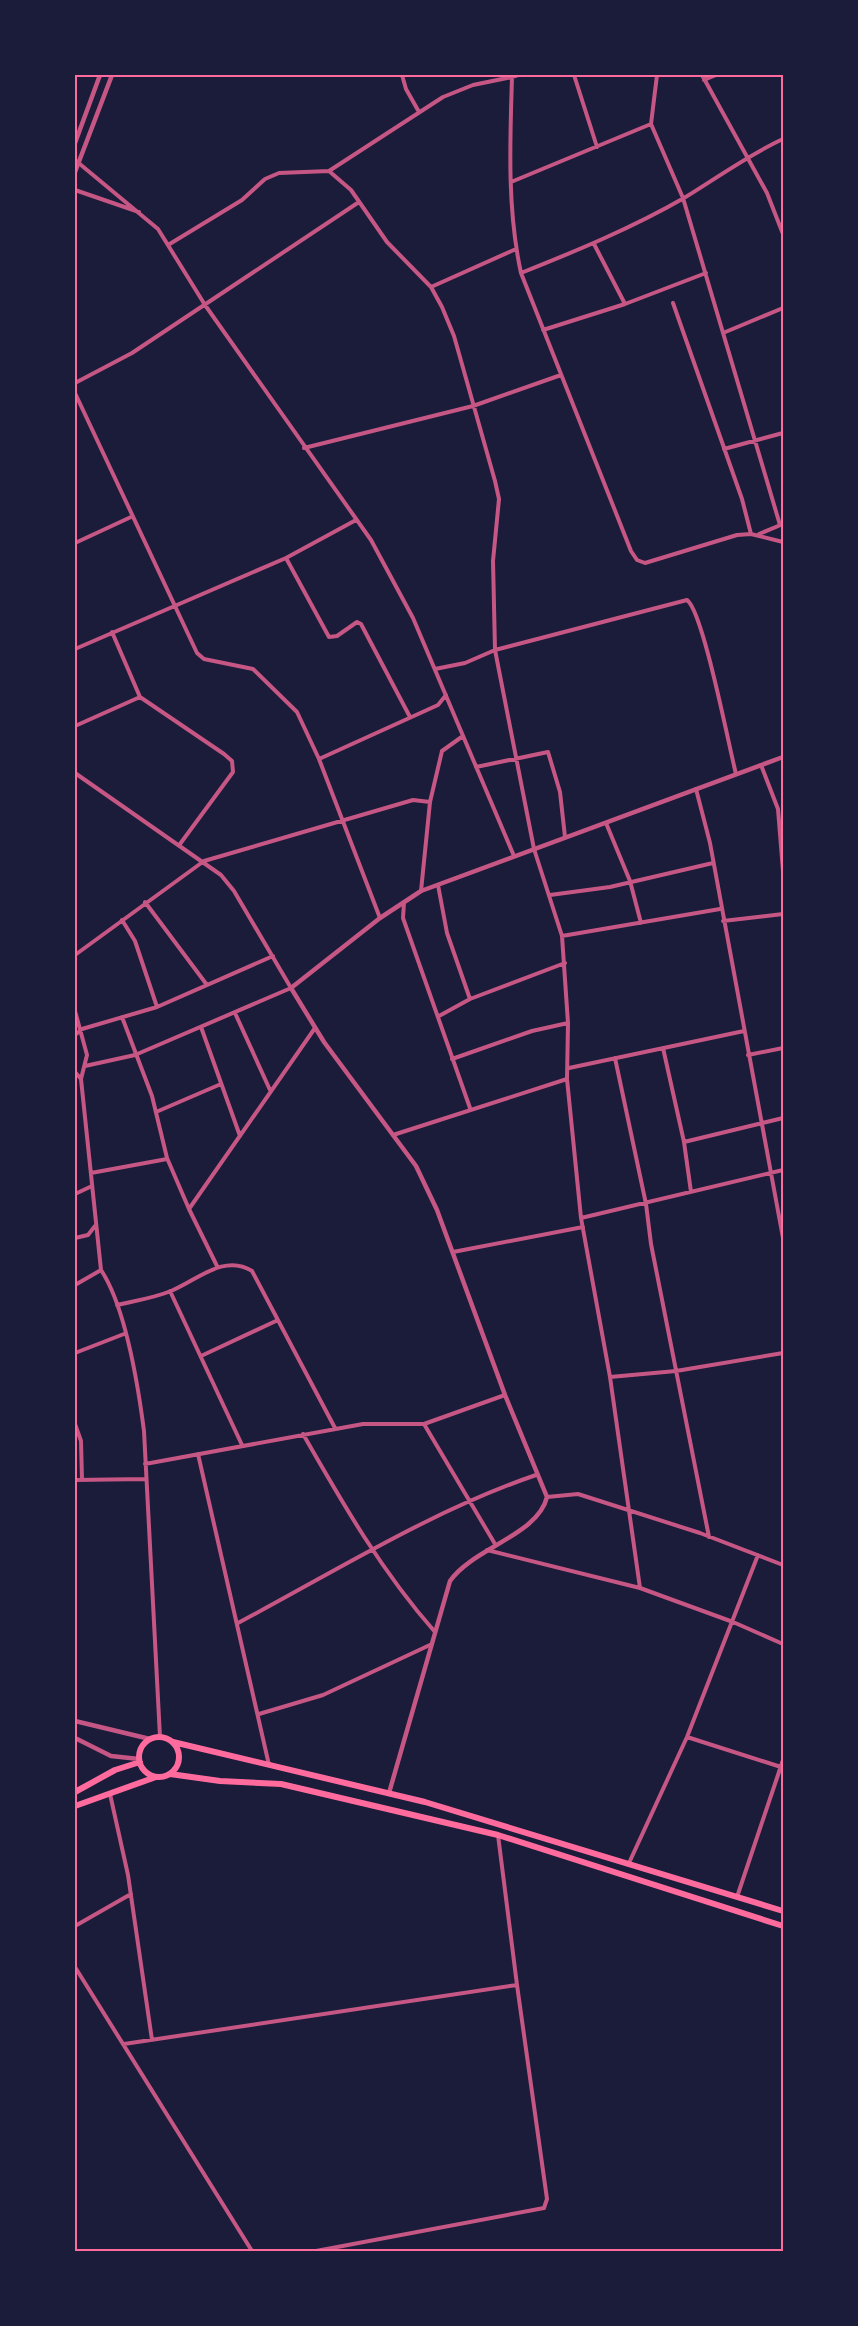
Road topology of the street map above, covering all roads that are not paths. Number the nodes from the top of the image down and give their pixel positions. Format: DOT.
graph roads {
  1 [pos="100,75"];
  2 [pos="112,75"];
  3 [pos="402,75"];
  4 [pos="489,75"];
  5 [pos="574,75"];
  6 [pos="657,75"];
  7 [pos="716,75"];
  8 [pos="517,76"];
  9 [pos="703,77"];
  10 [pos="490,82"];
  11 [pos="419,112"];
  12 [pos="651,124"];
  13 [pos="783,139"];
  14 [pos="75,143"];
  15 [pos="597,147"];
  16 [pos="747,157"];
  17 [pos="77,161"];
  18 [pos="329,171"];
  19 [pos="75,172"];
  20 [pos="511,182"];
  21 [pos="75,190"];
  22 [pos="684,198"];
  23 [pos="359,202"];
  24 [pos="142,214"];
  25 [pos="783,234"];
  26 [pos="594,243"];
  27 [pos="168,245"];
  28 [pos="516,249"];
  29 [pos="520,273"];
  30 [pos="706,273"];
  31 [pos="431,287"];
  32 [pos="673,303"];
  33 [pos="625,304"];
  34 [pos="205,305"];
  35 [pos="783,308"];
  36 [pos="543,330"];
  37 [pos="723,333"];
  38 [pos="561,375"];
  39 [pos="75,383"];
  40 [pos="75,393"];
  41 [pos="473,406"];
  42 [pos="783,433"];
  43 [pos="754,441"];
  44 [pos="304,448"];
  45 [pos="724,449"];
  46 [pos="131,517"];
  47 [pos="356,520"];
  48 [pos="782,525"];
  49 [pos="751,534"];
  50 [pos="757,535"];
  51 [pos="783,542"];
  52 [pos="75,543"];
  53 [pos="286,558"];
  54 [pos="173,606"];
  55 [pos="112,632"];
  56 [pos="75,649"];
  57 [pos="495,650"];
  58 [pos="435,669"];
  59 [pos="446,695"];
  60 [pos="140,697"];
  61 [pos="410,717"];
  62 [pos="75,726"];
  63 [pos="463,736"];
  64 [pos="516,758"];
  65 [pos="783,758"];
  66 [pos="319,759"];
  67 [pos="761,765"];
  68 [pos="476,767"];
  69 [pos="75,773"];
  70 [pos="736,774"];
  71 [pos="696,789"];
  72 [pos="430,802"];
  73 [pos="342,821"];
  74 [pos="606,823"];
  75 [pos="565,837"];
  76 [pos="180,844"];
  77 [pos="534,849"];
  78 [pos="514,856"];
  79 [pos="204,861"];
  80 [pos="713,863"];
  81 [pos="783,871"];
  82 [pos="630,881"];
  83 [pos="438,885"];
  84 [pos="421,891"];
  85 [pos="550,895"];
  86 [pos="404,901"];
  87 [pos="145,902"];
  88 [pos="720,909"];
  89 [pos="783,914"];
  90 [pos="380,918"];
  91 [pos="122,920"];
  92 [pos="723,921"];
  93 [pos="641,923"];
  94 [pos="562,936"];
  95 [pos="76,952"];
  96 [pos="273,956"];
  97 [pos="565,963"];
  98 [pos="207,985"];
  99 [pos="291,988"];
  100 [pos="470,999"];
  101 [pos="157,1007"];
  102 [pos="75,1011"];
  103 [pos="235,1013"];
  104 [pos="439,1016"];
  105 [pos="122,1017"];
  106 [pos="568,1023"];
  107 [pos="201,1028"];
  108 [pos="315,1028"];
  109 [pos="82,1029"];
  110 [pos="744,1031"];
  111 [pos="75,1035"];
  112 [pos="663,1048"];
  113 [pos="783,1048"];
  114 [pos="135,1055"];
  115 [pos="748,1055"];
  116 [pos="615,1058"];
  117 [pos="453,1059"];
  118 [pos="85,1066"];
  119 [pos="569,1068"];
  120 [pos="75,1072"];
  121 [pos="81,1079"];
  122 [pos="567,1079"];
  123 [pos="221,1084"];
  124 [pos="270,1090"];
  125 [pos="83,1094"];
  126 [pos="75,1097"];
  127 [pos="470,1108"];
  128 [pos="156,1112"];
  129 [pos="783,1118"];
  130 [pos="761,1123"];
  131 [pos="240,1136"];
  132 [pos="393,1136"];
  133 [pos="684,1142"];
  134 [pos="167,1158"];
  135 [pos="783,1170"];
  136 [pos="91,1173"];
  137 [pos="771,1173"];
  138 [pos="92,1186"];
  139 [pos="691,1191"];
  140 [pos="75,1194"];
  141 [pos="646,1204"];
  142 [pos="189,1209"];
  143 [pos="581,1218"];
  144 [pos="95,1226"];
  145 [pos="583,1227"];
  146 [pos="75,1238"];
  147 [pos="783,1238"];
  148 [pos="453,1252"];
  149 [pos="217,1266"];
  150 [pos="101,1270"];
  151 [pos="75,1285"];
  152 [pos="170,1292"];
  153 [pos="117,1305"];
  154 [pos="278,1320"];
  155 [pos="124,1334"];
  156 [pos="75,1353"];
  157 [pos="783,1353"];
  158 [pos="201,1356"];
  159 [pos="676,1371"];
  160 [pos="610,1377"];
  161 [pos="506,1395"];
  162 [pos="75,1424"];
  163 [pos="424,1424"];
  164 [pos="335,1428"];
  165 [pos="303,1434"];
  166 [pos="242,1445"];
  167 [pos="198,1454"];
  168 [pos="145,1464"];
  169 [pos="536,1475"];
  170 [pos="146,1479"];
  171 [pos="75,1480"];
  172 [pos="82,1480"];
  173 [pos="547,1497"];
  174 [pos="469,1500"];
  175 [pos="630,1512"];
  176 [pos="709,1537"];
  177 [pos="495,1544"];
  178 [pos="486,1549"];
  179 [pos="371,1550"];
  180 [pos="758,1555"];
  181 [pos="783,1564"];
  182 [pos="640,1588"];
  183 [pos="733,1622"];
  184 [pos="238,1623"];
  185 [pos="436,1633"];
  186 [pos="432,1644"];
  187 [pos="783,1644"];
  188 [pos="259,1714"];
  189 [pos="75,1721"];
  190 [pos="160,1737"];
  191 [pos="687,1737"];
  192 [pos="75,1738"];
  193 [pos="150,1739"];
  194 [pos="173,1743"];
  195 [pos="783,1760"];
  196 [pos="140,1761"];
  197 [pos="270,1765"];
  198 [pos="781,1767"];
  199 [pos="170,1774"];
  200 [pos="158,1777"];
  201 [pos="776,1784"];
  202 [pos="783,1785"];
  203 [pos="75,1792"];
  204 [pos="389,1793"];
  205 [pos="110,1794"];
  206 [pos="75,1806"];
  207 [pos="498,1835"];
  208 [pos="629,1863"];
  209 [pos="131,1894"];
  210 [pos="737,1897"];
  211 [pos="783,1911"];
  212 [pos="75,1926"];
  213 [pos="783,1926"];
  214 [pos="75,1967"];
  215 [pos="518,1985"];
  216 [pos="153,2040"];
  217 [pos="124,2044"];
  218 [pos="252,2251"];
  219 [pos="316,2251"];
  1 -- 14 [label="street"];
  2 -- 17 [label="street"];
  3 -- 11 [label="street"];
  4 -- 10 [label="street"];
  5 -- 15 [label="street"];
  6 -- 12 [label="street"];
  7 -- 9 [label="street"];
  8 -- 10 [label="street"];
  8 -- 20 [label="street"];
  9 -- 16 [label="street"];
  10 -- 11 [label="street"];
  11 -- 18 [label="street"];
  12 -- 15 [label="street"];
  12 -- 22 [label="street"];
  13 -- 16 [label="street"];
  15 -- 20 [label="street"];
  16 -- 22 [label="street"];
  16 -- 25 [label="street"];
  17 -- 19 [label="street"];
  17 -- 24 [label="street"];
  18 -- 23 [label="street"];
  18 -- 27 [label="street"];
  20 -- 28 [label="street"];
  21 -- 24 [label="street"];
  22 -- 26 [label="street"];
  22 -- 30 [label="street"];
  23 -- 31 [label="street"];
  23 -- 34 [label="street"];
  24 -- 27 [label="street"];
  26 -- 29 [label="street"];
  26 -- 33 [label="street"];
  27 -- 34 [label="street"];
  28 -- 29 [label="street"];
  28 -- 31 [label="street"];
  29 -- 36 [label="street"];
  30 -- 33 [label="street"];
  30 -- 37 [label="street"];
  31 -- 41 [label="street"];
  32 -- 45 [label="street"];
  33 -- 36 [label="street"];
  34 -- 39 [label="street"];
  34 -- 44 [label="street"];
  35 -- 37 [label="street"];
  36 -- 38 [label="street"];
  37 -- 43 [label="street"];
  38 -- 41 [label="street"];
  38 -- 49 [label="street"];
  40 -- 46 [label="street"];
  41 -- 44 [label="street"];
  41 -- 57 [label="street"];
  42 -- 43 [label="street"];
  43 -- 45 [label="street"];
  43 -- 48 [label="street"];
  44 -- 47 [label="street"];
  45 -- 49 [label="street"];
  46 -- 52 [label="street"];
  46 -- 54 [label="street"];
  47 -- 53 [label="street"];
  47 -- 58 [label="street"];
  48 -- 50 [label="street"];
  49 -- 50 [label="street"];
  50 -- 51 [label="street"];
  53 -- 54 [label="street"];
  53 -- 61 [label="street"];
  54 -- 55 [label="street"];
  54 -- 66 [label="street"];
  55 -- 56 [label="street"];
  55 -- 60 [label="street"];
  57 -- 58 [label="street"];
  57 -- 64 [label="street"];
  57 -- 70 [label="street"];
  58 -- 59 [label="street"];
  59 -- 61 [label="street"];
  59 -- 63 [label="street"];
  60 -- 62 [label="street"];
  60 -- 76 [label="street"];
  61 -- 66 [label="street"];
  63 -- 68 [label="street"];
  63 -- 72 [label="street"];
  64 -- 68 [label="street"];
  64 -- 75 [label="street"];
  64 -- 77 [label="street"];
  65 -- 67 [label="street"];
  66 -- 73 [label="street"];
  67 -- 70 [label="street"];
  67 -- 81 [label="street"];
  68 -- 78 [label="street"];
  69 -- 76 [label="street"];
  70 -- 71 [label="street"];
  71 -- 74 [label="street"];
  71 -- 80 [label="street"];
  72 -- 73 [label="street"];
  72 -- 84 [label="street"];
  73 -- 79 [label="street"];
  73 -- 90 [label="street"];
  74 -- 75 [label="street"];
  74 -- 82 [label="street"];
  75 -- 77 [label="street"];
  76 -- 79 [label="street"];
  77 -- 78 [label="street"];
  77 -- 85 [label="street"];
  78 -- 83 [label="street"];
  79 -- 87 [label="street"];
  79 -- 96 [label="street"];
  80 -- 82 [label="street"];
  80 -- 88 [label="street"];
  82 -- 85 [label="street"];
  82 -- 93 [label="street"];
  83 -- 84 [label="street"];
  83 -- 100 [label="street"];
  84 -- 86 [label="street"];
  85 -- 94 [label="street"];
  86 -- 90 [label="street"];
  86 -- 104 [label="street"];
  87 -- 91 [label="street"];
  87 -- 98 [label="street"];
  88 -- 92 [label="street"];
  88 -- 93 [label="street"];
  89 -- 92 [label="street"];
  90 -- 99 [label="street"];
  91 -- 95 [label="street"];
  91 -- 101 [label="street"];
  92 -- 110 [label="street"];
  93 -- 94 [label="street"];
  94 -- 97 [label="street"];
  96 -- 98 [label="street"];
  96 -- 99 [label="street"];
  97 -- 100 [label="street"];
  97 -- 106 [label="street"];
  98 -- 101 [label="street"];
  99 -- 103 [label="street"];
  99 -- 108 [label="street"];
  100 -- 104 [label="street"];
  101 -- 105 [label="street"];
  102 -- 109 [label="street"];
  103 -- 107 [label="street"];
  103 -- 124 [label="street"];
  104 -- 117 [label="street"];
  105 -- 109 [label="street"];
  105 -- 114 [label="street"];
  106 -- 117 [label="street"];
  106 -- 119 [label="street"];
  107 -- 114 [label="street"];
  107 -- 123 [label="street"];
  108 -- 124 [label="street"];
  108 -- 132 [label="street"];
  109 -- 111 [label="street"];
  109 -- 118 [label="street"];
  110 -- 112 [label="street"];
  110 -- 115 [label="street"];
  112 -- 116 [label="street"];
  112 -- 133 [label="street"];
  113 -- 115 [label="street"];
  114 -- 118 [label="street"];
  114 -- 128 [label="street"];
  115 -- 130 [label="street"];
  116 -- 119 [label="street"];
  116 -- 141 [label="street"];
  117 -- 127 [label="street"];
  118 -- 121 [label="street"];
  119 -- 122 [label="street"];
  120 -- 121 [label="street"];
  121 -- 125 [label="street"];
  122 -- 127 [label="street"];
  122 -- 143 [label="street"];
  123 -- 128 [label="street"];
  123 -- 131 [label="street"];
  124 -- 131 [label="street"];
  125 -- 126 [label="street"];
  125 -- 136 [label="street"];
  127 -- 132 [label="street"];
  128 -- 134 [label="street"];
  129 -- 130 [label="street"];
  130 -- 133 [label="street"];
  130 -- 137 [label="street"];
  131 -- 142 [label="street"];
  132 -- 148 [label="street"];
  133 -- 139 [label="street"];
  134 -- 136 [label="street"];
  134 -- 142 [label="street"];
  135 -- 137 [label="street"];
  136 -- 138 [label="street"];
  137 -- 139 [label="street"];
  137 -- 147 [label="street"];
  138 -- 140 [label="street"];
  138 -- 144 [label="street"];
  139 -- 141 [label="street"];
  141 -- 143 [label="street"];
  141 -- 159 [label="street"];
  142 -- 149 [label="street"];
  143 -- 145 [label="street"];
  144 -- 146 [label="street"];
  144 -- 150 [label="street"];
  145 -- 148 [label="street"];
  145 -- 160 [label="street"];
  148 -- 161 [label="street"];
  149 -- 152 [label="street"];
  149 -- 154 [label="street"];
  150 -- 151 [label="street"];
  150 -- 153 [label="street"];
  152 -- 153 [label="street"];
  152 -- 158 [label="street"];
  153 -- 155 [label="street"];
  154 -- 158 [label="street"];
  154 -- 164 [label="street"];
  155 -- 156 [label="street"];
  155 -- 168 [label="street"];
  157 -- 159 [label="street"];
  158 -- 166 [label="street"];
  159 -- 160 [label="street"];
  159 -- 176 [label="street"];
  160 -- 175 [label="street"];
  161 -- 163 [label="street"];
  161 -- 169 [label="street"];
  162 -- 172 [label="street"];
  163 -- 164 [label="street"];
  163 -- 174 [label="street"];
  164 -- 165 [label="street"];
  165 -- 166 [label="street"];
  165 -- 179 [label="street"];
  166 -- 167 [label="street"];
  167 -- 168 [label="street"];
  167 -- 184 [label="street"];
  168 -- 170 [label="street"];
  169 -- 173 [label="street"];
  169 -- 174 [label="street"];
  170 -- 172 [label="street"];
  170 -- 190 [label="street"];
  171 -- 172 [label="street"];
  173 -- 175 [label="street"];
  173 -- 177 [label="street"];
  174 -- 177 [label="street"];
  174 -- 179 [label="street"];
  175 -- 176 [label="street"];
  175 -- 182 [label="street"];
  176 -- 180 [label="street"];
  177 -- 178 [label="street"];
  178 -- 182 [label="street"];
  178 -- 185 [label="street"];
  179 -- 184 [label="street"];
  179 -- 185 [label="street"];
  180 -- 181 [label="street"];
  180 -- 183 [label="street"];
  182 -- 183 [label="street"];
  183 -- 187 [label="street"];
  183 -- 191 [label="street"];
  184 -- 188 [label="street"];
  185 -- 186 [label="street"];
  186 -- 188 [label="street"];
  186 -- 204 [label="street"];
  188 -- 197 [label="street"];
  189 -- 193 [label="street"];
  190 -- 193 [label="main road"];
  190 -- 194 [label="main road"];
  191 -- 198 [label="street"];
  191 -- 208 [label="street"];
  192 -- 196 [label="street"];
  193 -- 196 [label="main road"];
  194 -- 197 [label="main road"];
  194 -- 199 [label="main road"];
  195 -- 198 [label="street"];
  196 -- 200 [label="main road"];
  196 -- 203 [label="main road"];
  197 -- 204 [label="main road"];
  198 -- 201 [label="street"];
  199 -- 200 [label="main road"];
  199 -- 207 [label="main road"];
  200 -- 205 [label="main road"];
  201 -- 202 [label="street"];
  201 -- 210 [label="street"];
  204 -- 208 [label="main road"];
  205 -- 206 [label="main road"];
  205 -- 209 [label="street"];
  207 -- 213 [label="main road"];
  207 -- 215 [label="street"];
  208 -- 210 [label="main road"];
  209 -- 212 [label="street"];
  209 -- 216 [label="street"];
  210 -- 211 [label="main road"];
  214 -- 217 [label="street"];
  215 -- 216 [label="street"];
  215 -- 219 [label="street"];
  216 -- 217 [label="street"];
  217 -- 218 [label="street"];
}
